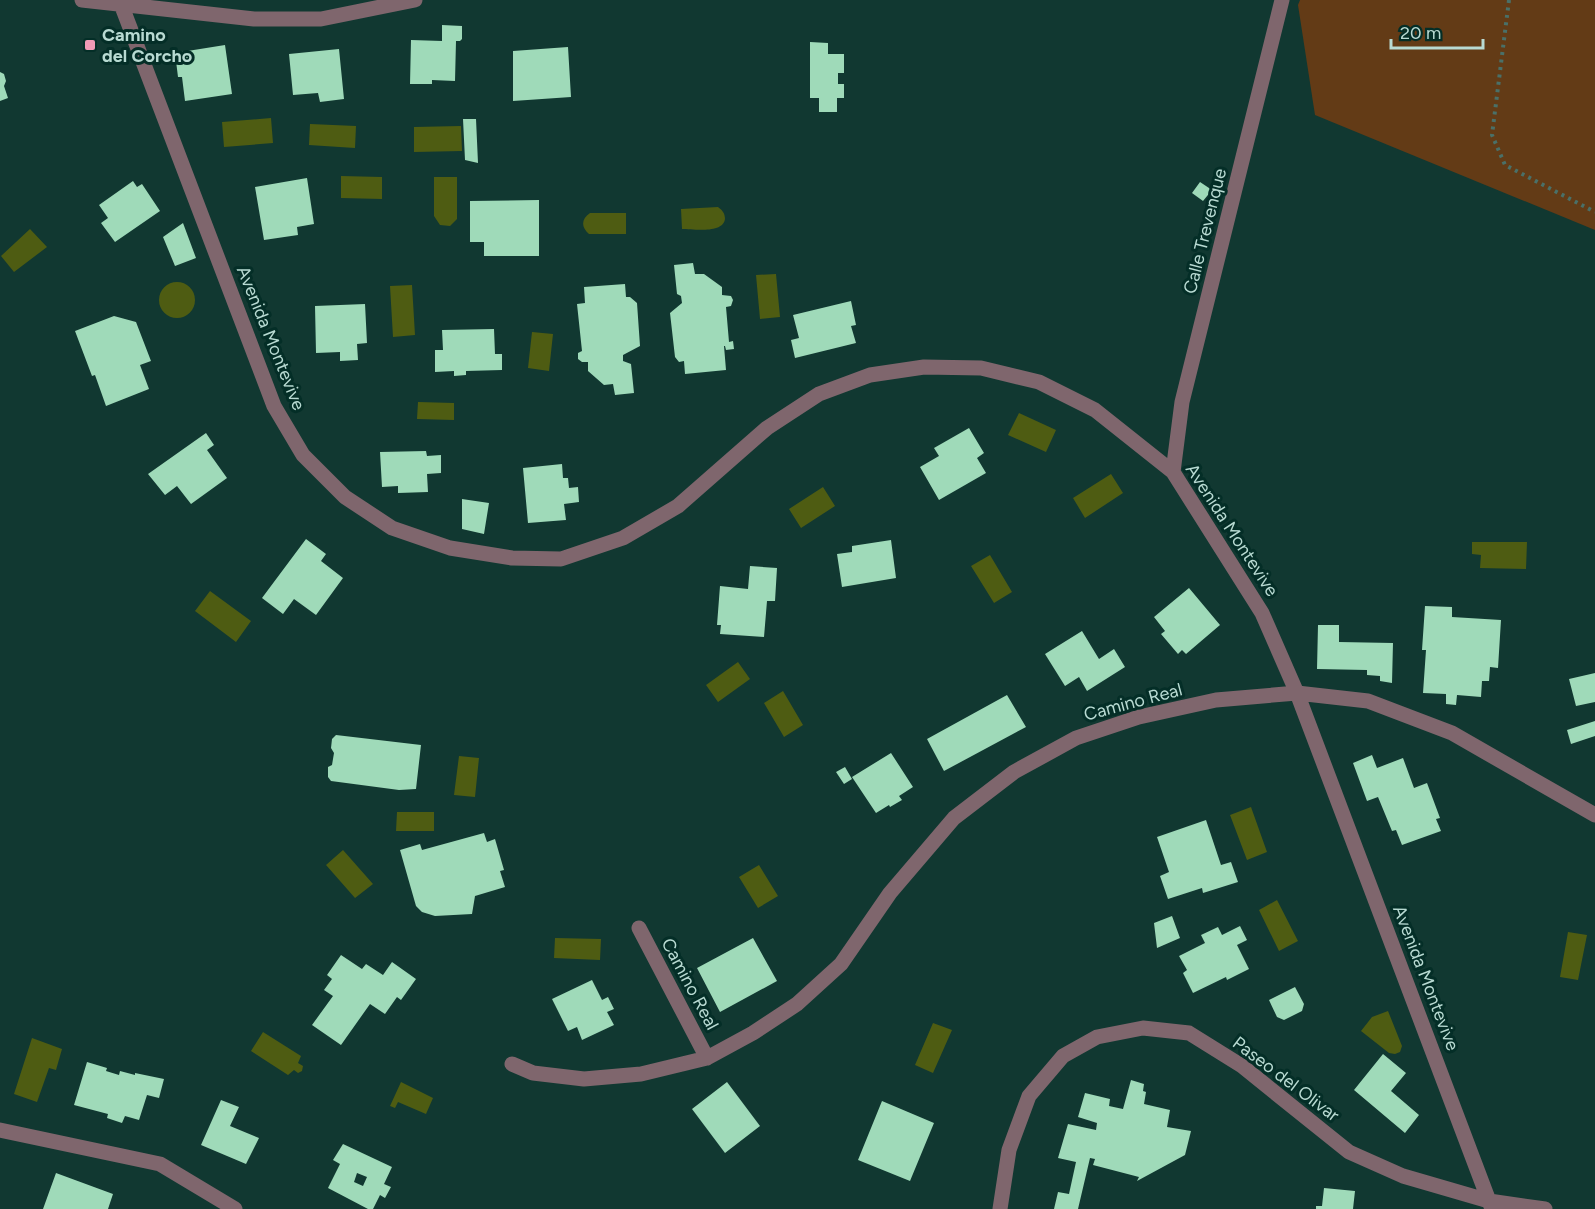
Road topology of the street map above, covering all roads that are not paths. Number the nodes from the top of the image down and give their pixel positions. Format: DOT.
graph roads {
  1 [pos="82,0"];
  2 [pos="415,0"];
  3 [pos="1282,0"];
  4 [pos="121,4"];
  5 [pos="1173,472"];
  6 [pos="1297,693"];
  7 [pos="1595,815"];
  8 [pos="639,928"];
  9 [pos="707,1058"];
  10 [pos="512,1064"];
  11 [pos="0,1130"];
  12 [pos="1491,1205"];
  13 [pos="235,1209"];
  14 [pos="1000,1209"];
  15 [pos="1545,1209"];
  1 -- 4 [label="street"];
  2 -- 4 [label="street"];
  3 -- 5 [label="street, Calle Trevenque"];
  4 -- 5 [label="street, Avenida Montevive"];
  5 -- 6 [label="street, Avenida Montevive"];
  6 -- 7 [label="street, Camino Real"];
  6 -- 9 [label="street, Camino Real"];
  6 -- 12 [label="street, Avenida Montevive"];
  8 -- 9 [label="street, Camino Real"];
  9 -- 10 [label="street, Camino Real"];
  11 -- 13 [label="street"];
  12 -- 14 [label="street, Paseo del Olivar"];
  12 -- 15 [label="street, Paseo del Olivar"];
}
